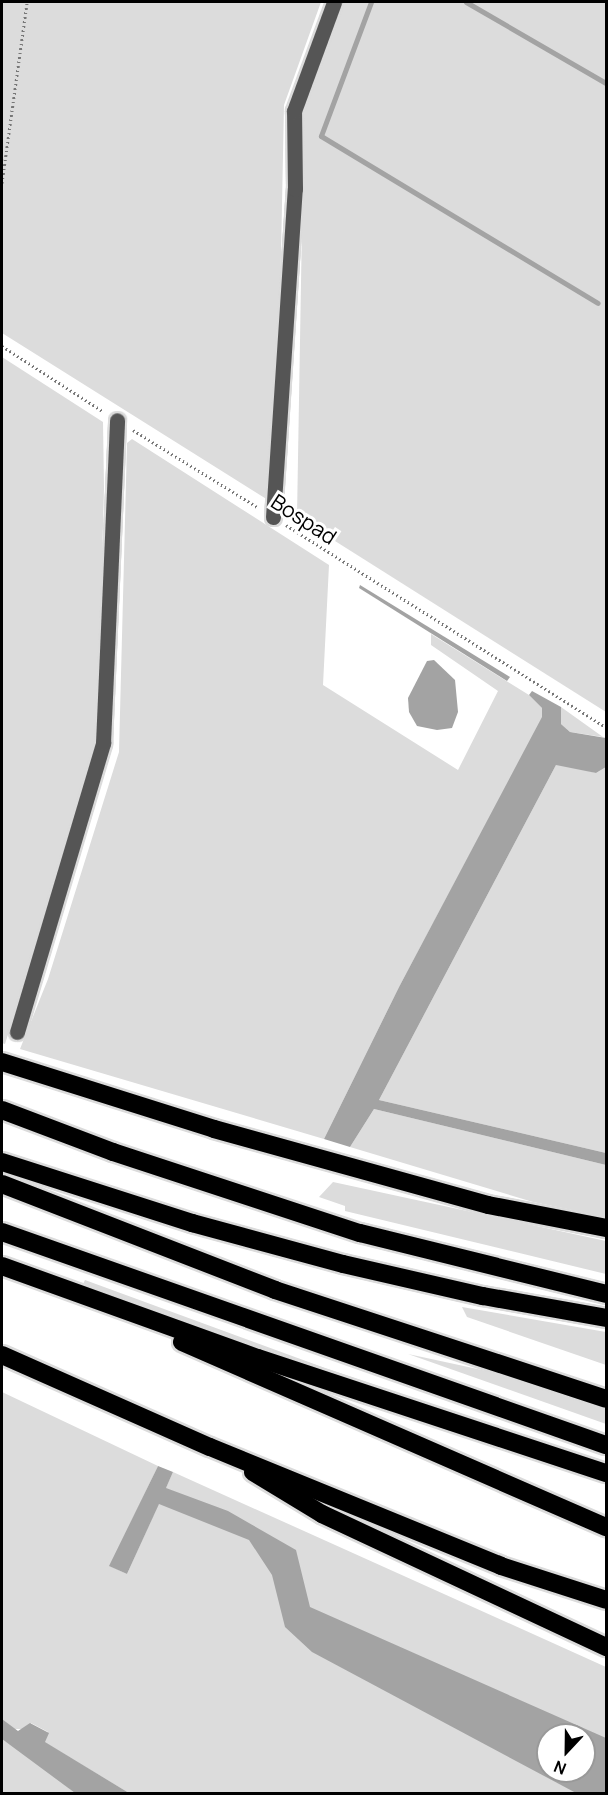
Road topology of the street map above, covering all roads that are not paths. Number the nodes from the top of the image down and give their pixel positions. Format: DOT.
graph roads {
  1 [pos="334,2"];
  2 [pos="117,420"];
  3 [pos="273,516"];
  4 [pos="17,1032"];
  5 [pos="2,1062"];
  6 [pos="2,1110"];
  7 [pos="2,1162"];
  8 [pos="2,1184"];
  9 [pos="606,1228"];
  10 [pos="2,1232"];
  11 [pos="2,1266"];
  12 [pos="606,1294"];
  13 [pos="105,1305"];
  14 [pos="606,1318"];
  15 [pos="2,1355"];
  16 [pos="606,1399"];
  17 [pos="606,1445"];
  18 [pos="210,1447"];
  19 [pos="606,1473"];
  20 [pos="606,1527"];
  21 [pos="606,1600"];
  22 [pos="606,1647"];
  1 -- 3 [label="lane"];
  2 -- 4 [label="lane"];
  5 -- 9 [label="highway"];
  6 -- 12 [label="highway"];
  7 -- 14 [label="highway"];
  8 -- 16 [label="highway"];
  10 -- 17 [label="highway"];
  11 -- 13 [label="highway"];
  13 -- 19 [label="highway"];
  13 -- 20 [label="highway"];
  15 -- 18 [label="highway"];
  18 -- 21 [label="highway"];
  18 -- 22 [label="highway"];
}
